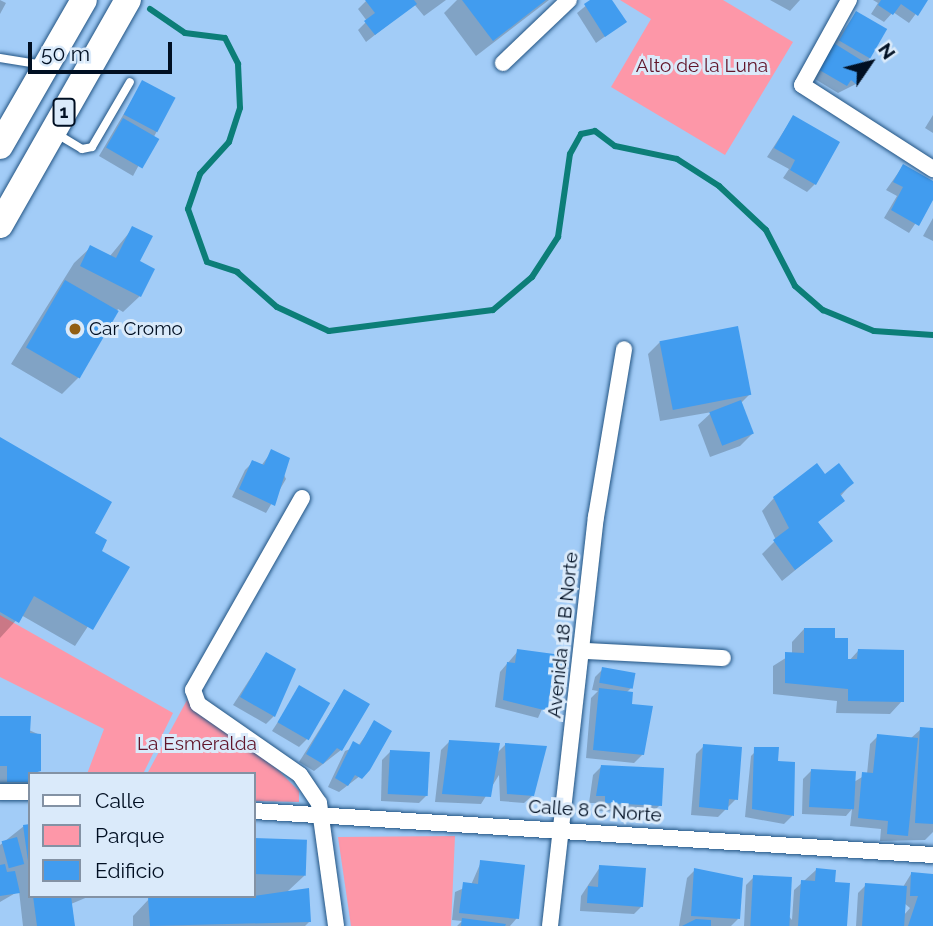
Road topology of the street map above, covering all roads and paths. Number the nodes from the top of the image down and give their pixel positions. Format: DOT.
graph roads {
  1 [pos="84,0"];
  2 [pos="128,0"];
  3 [pos="569,0"];
  4 [pos="849,0"];
  5 [pos="0,58"];
  6 [pos="503,63"];
  7 [pos="45,67"];
  8 [pos="130,82"];
  9 [pos="53,132"];
  10 [pos="0,146"];
  11 [pos="933,169"];
  12 [pos="0,225"];
  13 [pos="624,349"];
  14 [pos="302,498"];
  15 [pos="585,651"];
  16 [pos="723,659"];
  17 [pos="0,792"];
  18 [pos="28,792"];
  19 [pos="256,811"];
  20 [pos="323,817"];
  21 [pos="562,830"];
  22 [pos="933,855"];
  23 [pos="336,926"];
  24 [pos="550,926"];
  1 -- 7 [label="highway, 1"];
  2 -- 9 [label="highway, 1"];
  3 -- 6 [label="street"];
  4 -- 11 [label="street"];
  5 -- 7 [label="lane"];
  7 -- 10 [label="highway, 1"];
  8 -- 9 [label="lane"];
  9 -- 12 [label="highway, 1"];
  13 -- 15 [label="street, Avenida 18 B Norte"];
  14 -- 20 [label="street"];
  15 -- 16 [label="street"];
  15 -- 21 [label="street, Avenida 18 B Norte"];
  17 -- 18 [label="street"];
  19 -- 20 [label="street, Calle 8 C Norte"];
  20 -- 21 [label="street, Calle 8 C Norte"];
  20 -- 23 [label="street"];
  21 -- 22 [label="street, Calle 8 C Norte"];
  21 -- 24 [label="street, Avenida 18 B Norte"];
}
